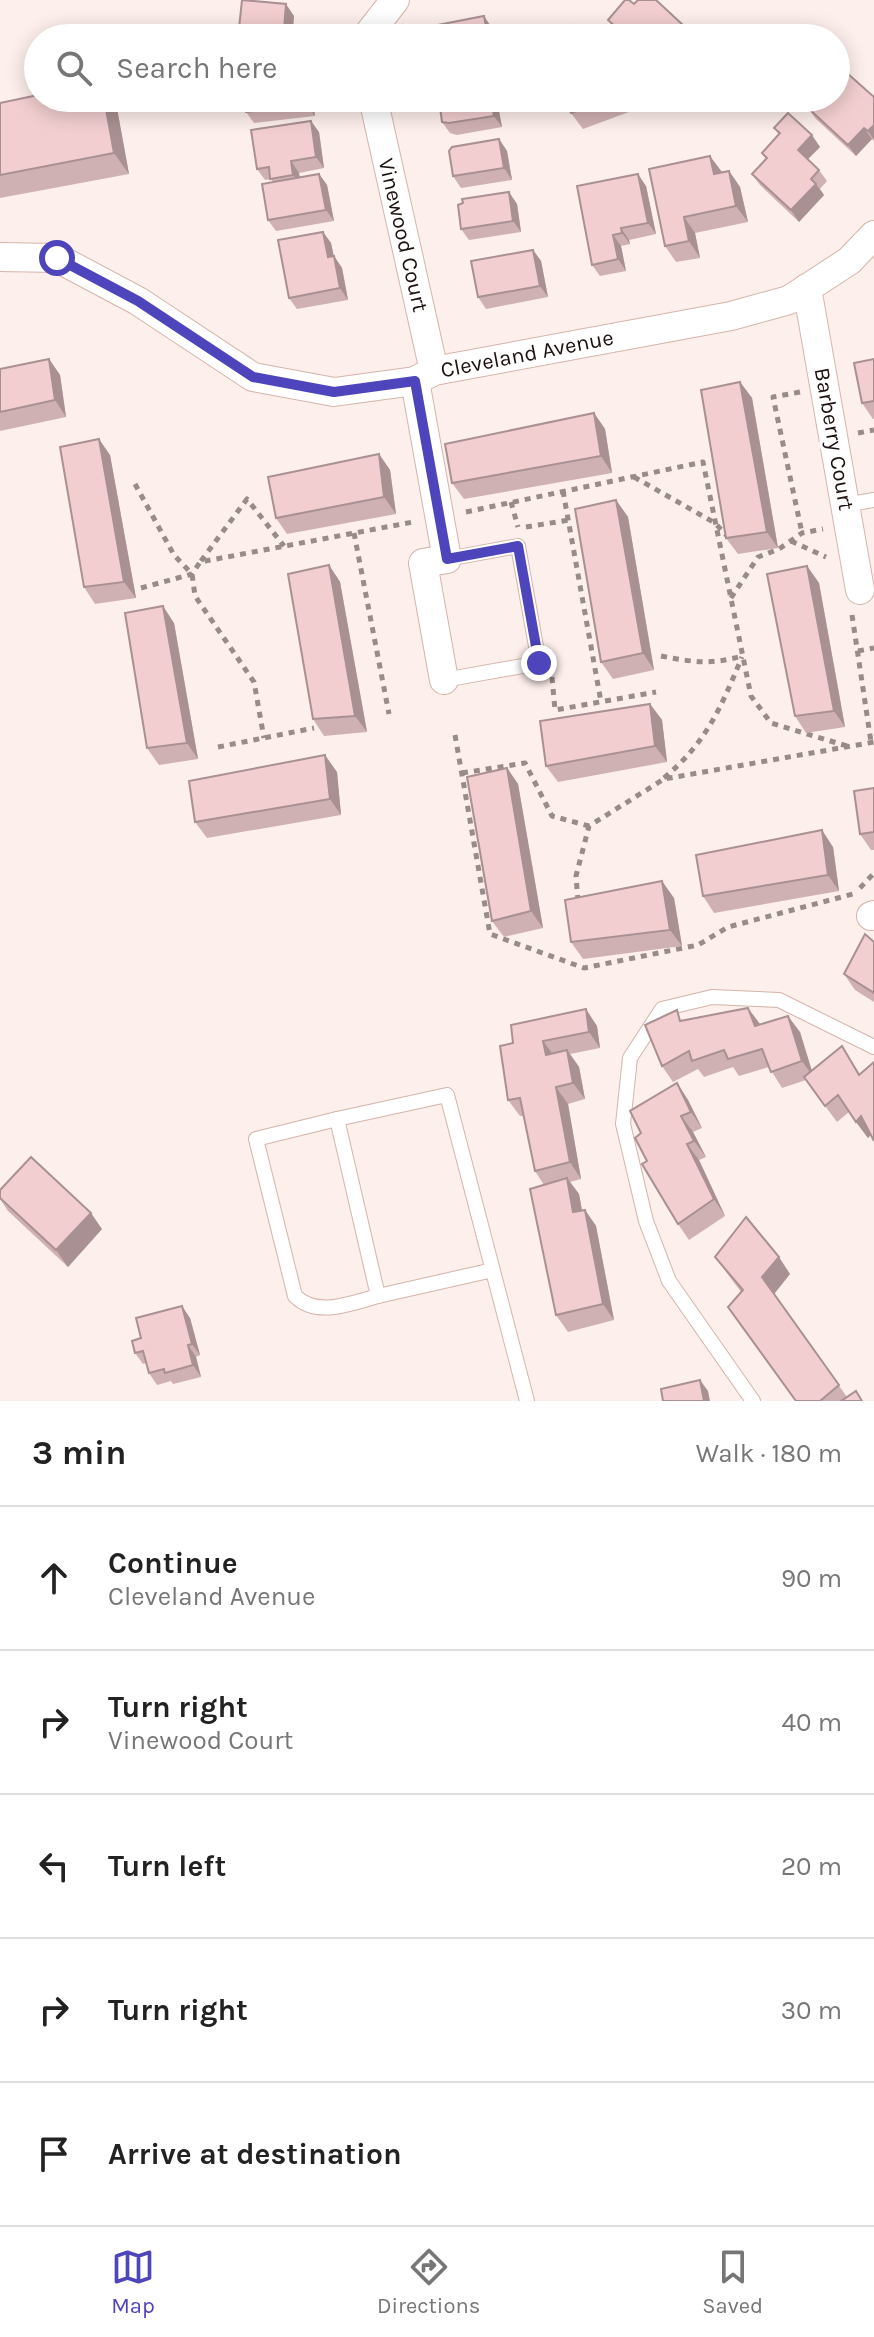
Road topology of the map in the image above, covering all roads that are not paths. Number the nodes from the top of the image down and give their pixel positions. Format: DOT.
graph roads {
  1 [pos="395,0"];
  2 [pos="376,24"];
  3 [pos="376,112"];
  4 [pos="874,235"];
  5 [pos="0,257"];
  6 [pos="807,288"];
  7 [pos="424,376"];
  8 [pos="874,500"];
  9 [pos="847,515"];
  10 [pos="447,559"];
  11 [pos="862,595"];
  12 [pos="444,680"];
  13 [pos="874,1047"];
  14 [pos="337,1119"];
  15 [pos="493,1270"];
  16 [pos="378,1296"];
  17 [pos="527,1401"];
  18 [pos="753,1401"];
  1 -- 2 [label="street"];
  3 -- 7 [label="street, Vinewood Court"];
  4 -- 6 [label="street, Cleveland Avenue"];
  5 -- 7 [label="street, Cleveland Avenue"];
  6 -- 7 [label="street, Cleveland Avenue"];
  6 -- 9 [label="street, Barberry Court"];
  7 -- 10 [label="street, Vinewood Court"];
  8 -- 9 [label="lane"];
  9 -- 11 [label="street, Barberry Court"];
  10 -- 12 [label="street"];
  10 -- 12 [label="lane"];
  13 -- 18 [label="lane"];
  14 -- 15 [label="lane"];
  14 -- 16 [label="lane"];
  14 -- 16 [label="lane"];
  15 -- 16 [label="lane"];
  15 -- 17 [label="lane"];
}
